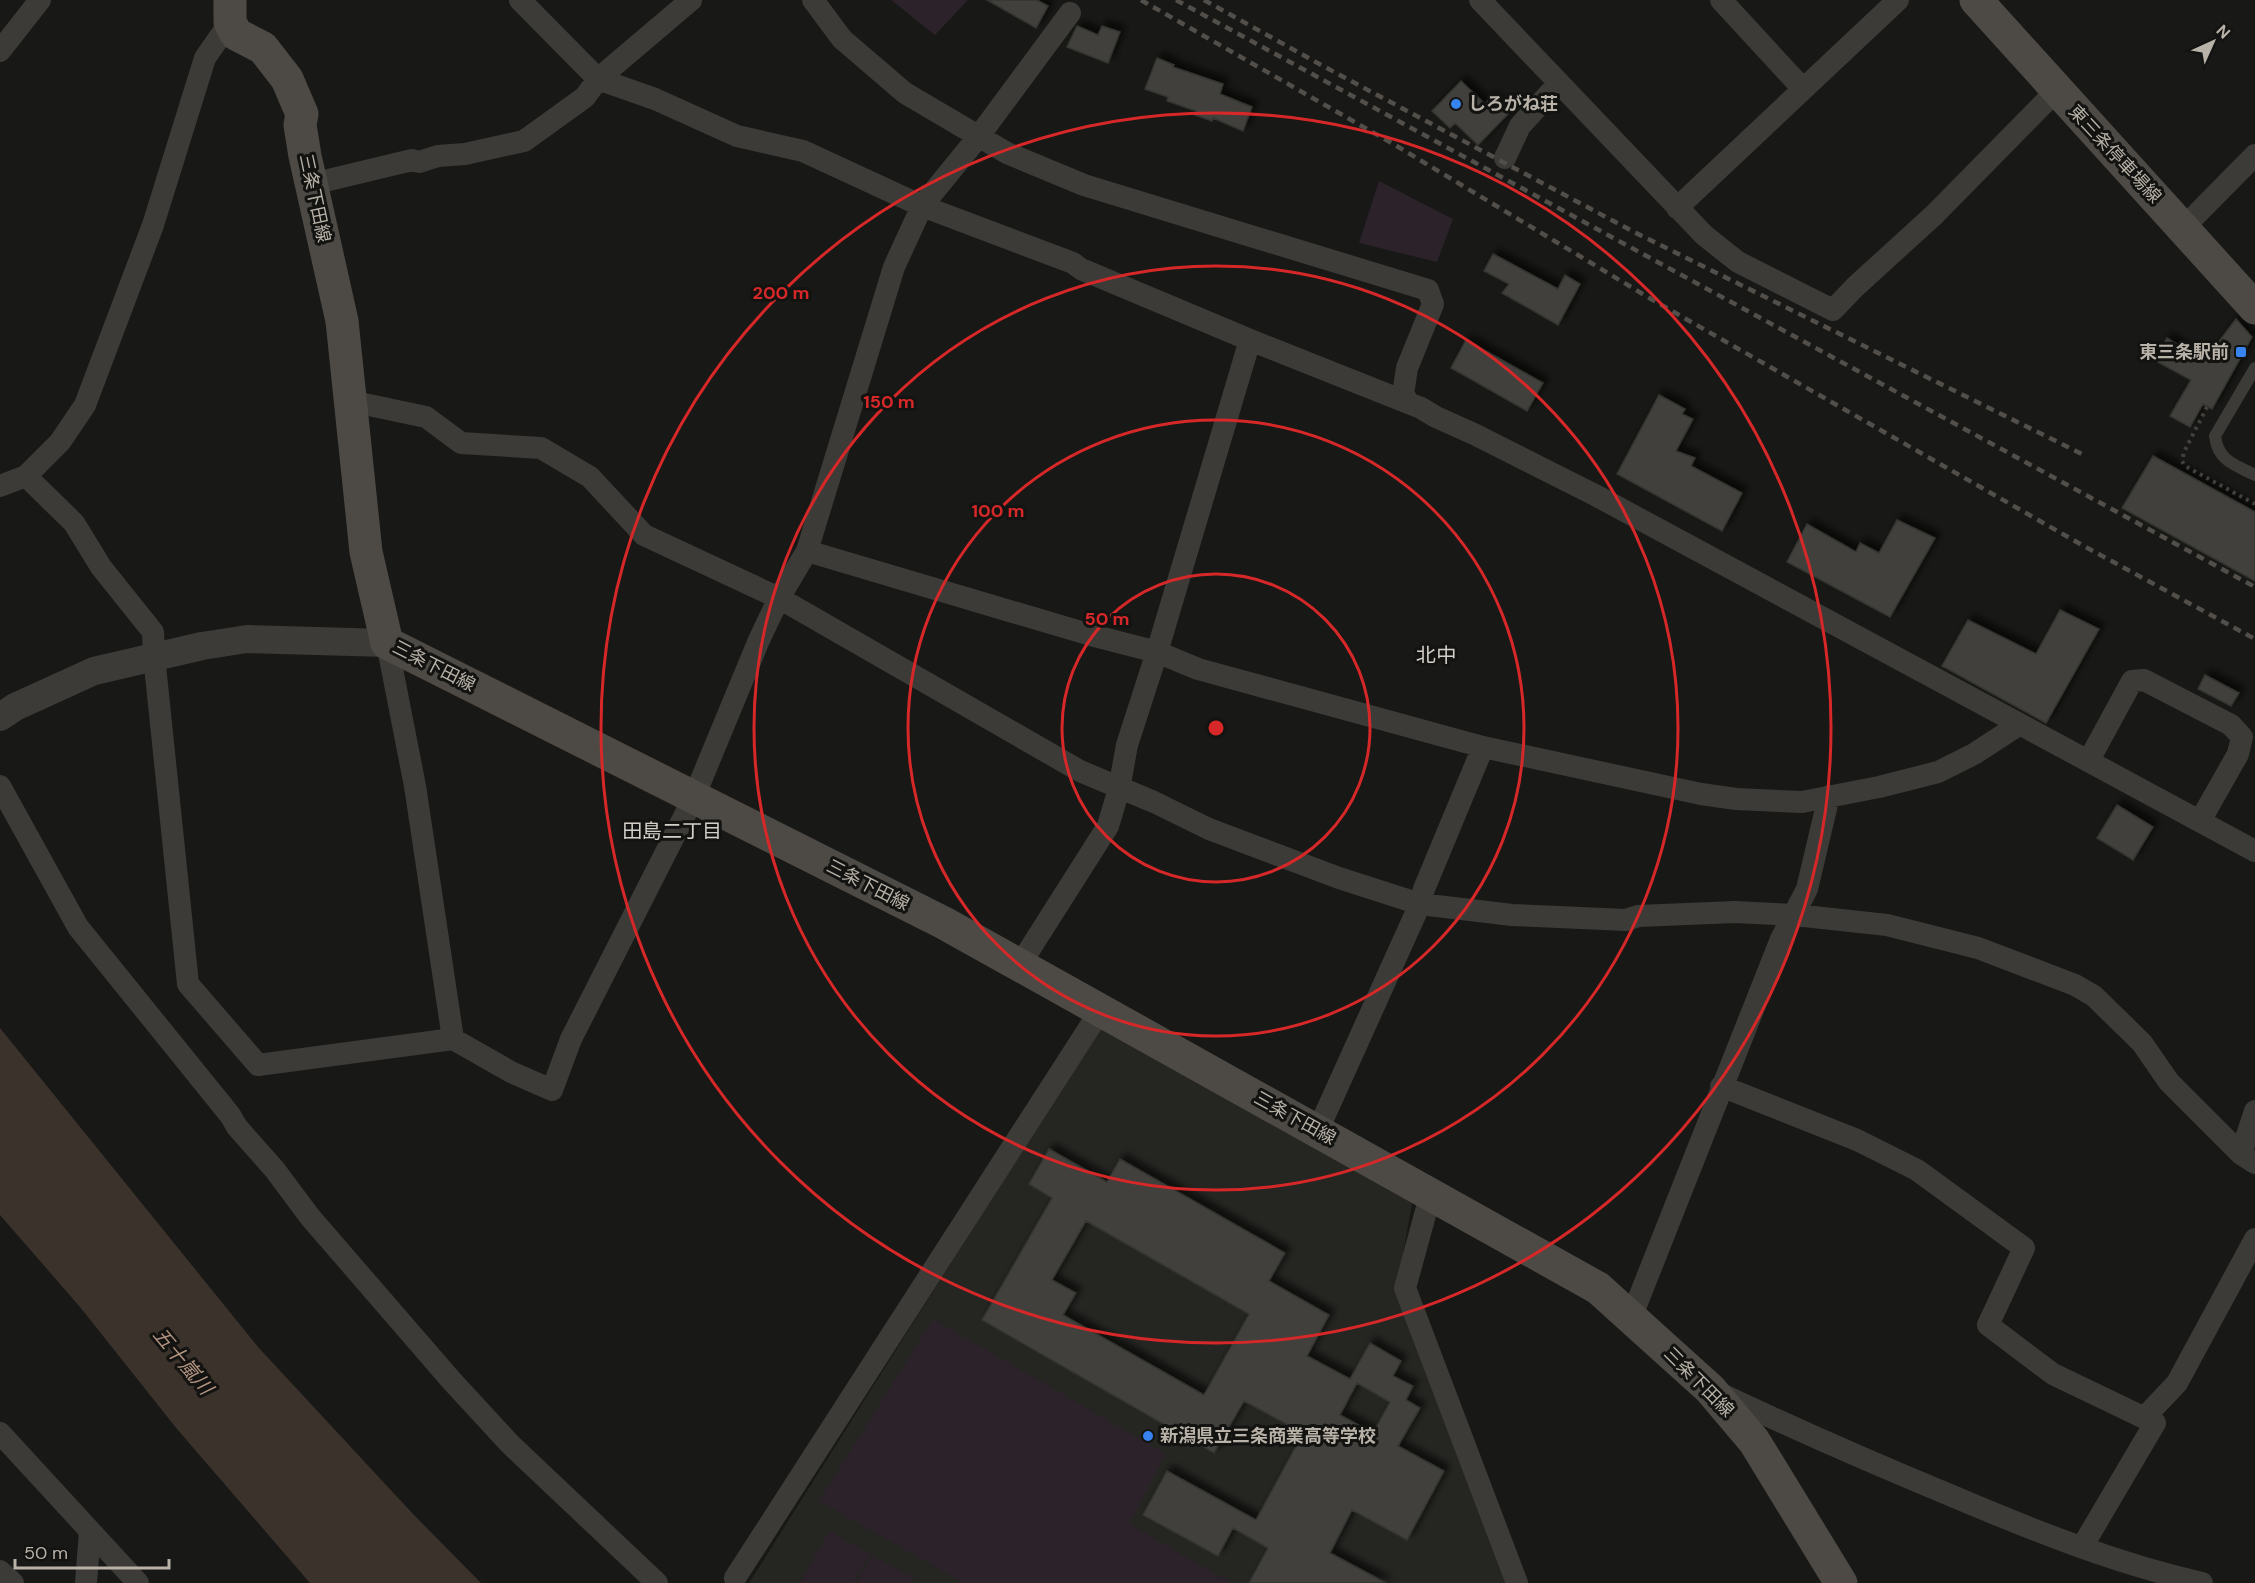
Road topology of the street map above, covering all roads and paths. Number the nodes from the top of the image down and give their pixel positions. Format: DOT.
graph roads {
  1 [pos="40,0"];
  2 [pos="520,0"];
  3 [pos="691,0"];
  4 [pos="813,0"];
  5 [pos="1480,0"];
  6 [pos="1721,0"];
  7 [pos="1898,0"];
  8 [pos="1976,0"];
  9 [pos="230,11"];
  10 [pos="1070,13"];
  11 [pos="0,51"];
  12 [pos="598,79"];
  13 [pos="1559,83"];
  14 [pos="1803,89"];
  15 [pos="2057,90"];
  16 [pos="979,136"];
  17 [pos="2255,155"];
  18 [pos="1505,158"];
  19 [pos="312,184"];
  20 [pos="922,206"];
  21 [pos="1677,208"];
  22 [pos="2183,228"];
  23 [pos="2255,308"];
  24 [pos="1250,340"];
  25 [pos="2255,368"];
  26 [pos="350,401"];
  27 [pos="1409,403"];
  28 [pos="2255,475"];
  29 [pos="26,476"];
  30 [pos="0,486"];
  31 [pos="807,551"];
  32 [pos="779,598"];
  33 [pos="387,643"];
  34 [pos="1157,652"];
  35 [pos="154,656"];
  36 [pos="0,717"];
  37 [pos="2020,724"];
  38 [pos="1483,747"];
  39 [pos="2089,760"];
  40 [pos="0,786"];
  41 [pos="1119,789"];
  42 [pos="1829,796"];
  43 [pos="694,797"];
  44 [pos="2200,821"];
  45 [pos="2255,851"];
  46 [pos="1419,904"];
  47 [pos="1795,915"];
  48 [pos="1018,966"];
  49 [pos="1100,1011"];
  50 [pos="453,1039"];
  51 [pos="1721,1086"];
  52 [pos="2255,1111"];
  53 [pos="1318,1130"];
  54 [pos="2248,1158"];
  55 [pos="1431,1193"];
  56 [pos="2255,1239"];
  57 [pos="1631,1318"];
  58 [pos="1710,1389"];
  59 [pos="2145,1417"];
  60 [pos="0,1433"];
  61 [pos="90,1531"];
  62 [pos="2082,1547"];
  63 [pos="735,1578"];
  64 [pos="86,1583"];
  65 [pos="138,1583"];
  66 [pos="657,1583"];
  67 [pos="1516,1583"];
  68 [pos="1841,1583"];
  69 [pos="2202,1583"];
  1 -- 11 [label="street"];
  2 -- 12 [label="street"];
  3 -- 12 [label="street"];
  4 -- 16 [label="street"];
  5 -- 13 [label="street"];
  6 -- 14 [label="street"];
  7 -- 14 [label="street"];
  8 -- 15 [label="main road, 東三条停車場線"];
  9 -- 19 [label="main road, 三条下田線"];
  9 -- 29 [label="street"];
  10 -- 16 [label="street"];
  12 -- 19 [label="street"];
  12 -- 20 [label="street"];
  13 -- 18 [label="street"];
  13 -- 21 [label="street"];
  14 -- 21 [label="street"];
  15 -- 21 [label="street"];
  15 -- 22 [label="main road, 東三条停車場線"];
  16 -- 20 [label="street"];
  16 -- 27 [label="street"];
  17 -- 22 [label="street"];
  19 -- 26 [label="main road, 三条下田線"];
  20 -- 24 [label="street"];
  20 -- 31 [label="street"];
  22 -- 23 [label="main road, 東三条停車場線"];
  24 -- 27 [label="street"];
  24 -- 34 [label="street"];
  25 -- 28 [label="lane"];
  26 -- 32 [label="street"];
  26 -- 33 [label="main road, 三条下田線"];
  27 -- 37 [label="street"];
  29 -- 30 [label="street"];
  29 -- 35 [label="street"];
  31 -- 32 [label="street"];
  31 -- 34 [label="street"];
  32 -- 41 [label="street"];
  32 -- 43 [label="street"];
  33 -- 35 [label="street"];
  33 -- 43 [label="main road, 三条下田線"];
  33 -- 50 [label="street"];
  34 -- 38 [label="street"];
  34 -- 41 [label="street"];
  35 -- 36 [label="street"];
  35 -- 50 [label="street"];
  37 -- 39 [label="street"];
  37 -- 42 [label="street"];
  38 -- 42 [label="street"];
  38 -- 46 [label="street"];
  39 -- 44 [label="street"];
  39 -- 44 [label="street"];
  40 -- 66 [label="street"];
  41 -- 46 [label="street"];
  41 -- 48 [label="street"];
  42 -- 47 [label="street"];
  43 -- 48 [label="main road, 三条下田線"];
  43 -- 50 [label="street"];
  44 -- 45 [label="street"];
  46 -- 47 [label="street"];
  46 -- 53 [label="street"];
  47 -- 51 [label="street"];
  47 -- 54 [label="street"];
  48 -- 49 [label="main road, 三条下田線"];
  49 -- 53 [label="main road, 三条下田線"];
  49 -- 63 [label="street"];
  51 -- 57 [label="street"];
  51 -- 59 [label="street"];
  52 -- 54 [label="street"];
  53 -- 55 [label="main road, 三条下田線"];
  55 -- 57 [label="main road, 三条下田線"];
  55 -- 67 [label="street"];
  56 -- 59 [label="street"];
  57 -- 58 [label="main road, 三条下田線"];
  58 -- 62 [label="street"];
  58 -- 68 [label="main road, 三条下田線"];
  59 -- 62 [label="street"];
  60 -- 61 [label="street"];
  61 -- 64 [label="street"];
  61 -- 65 [label="street"];
  62 -- 69 [label="street"];
}
